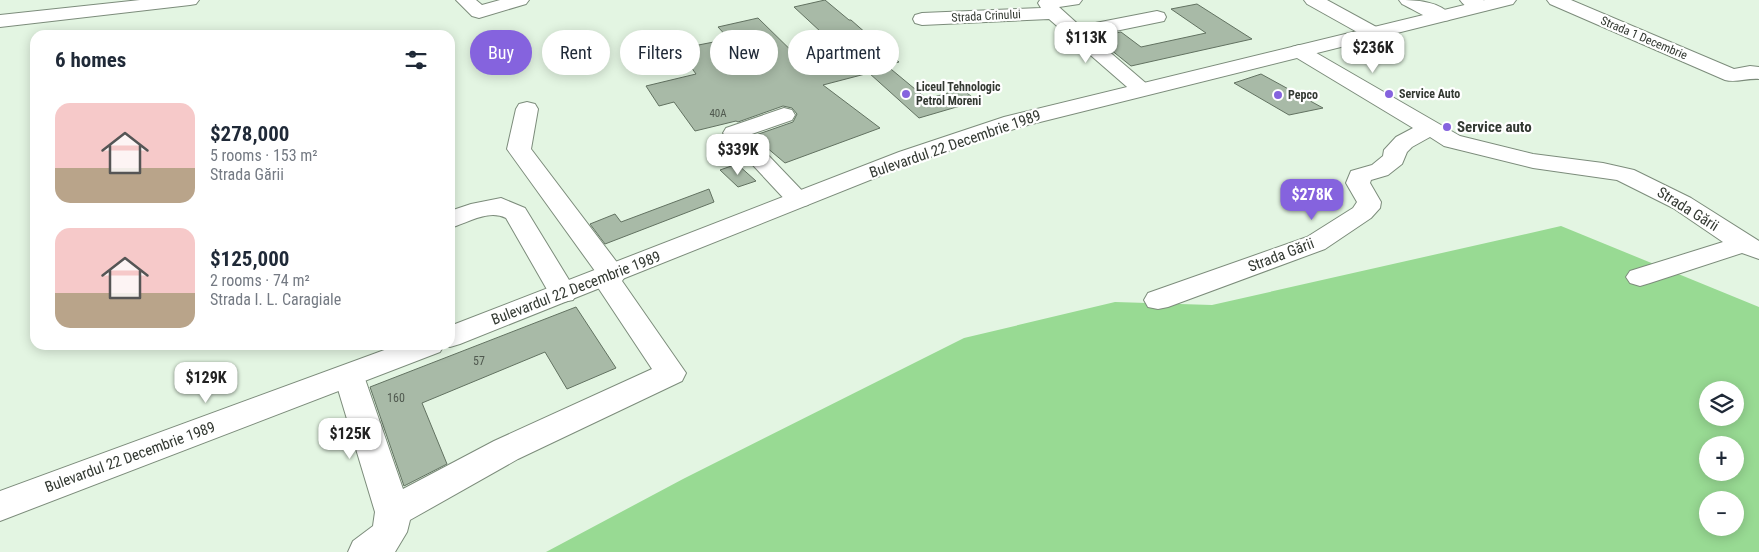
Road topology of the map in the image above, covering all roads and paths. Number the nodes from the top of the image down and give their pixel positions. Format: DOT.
graph roads {
  1 [pos="190,0"];
  2 [pos="465,0"];
  3 [pos="520,0"];
  4 [pos="1073,0"];
  5 [pos="1313,0"];
  6 [pos="1408,0"];
  7 [pos="1507,0"];
  8 [pos="1556,0"];
  9 [pos="1475,3"];
  10 [pos="1053,13"];
  11 [pos="1442,16"];
  12 [pos="1157,17"];
  13 [pos="922,19"];
  14 [pos="0,21"];
  15 [pos="1076,32"];
  16 [pos="1373,33"];
  17 [pos="1298,51"];
  18 [pos="1750,70"];
  19 [pos="1141,89"];
  20 [pos="526,109"];
  21 [pos="784,115"];
  22 [pos="1428,129"];
  23 [pos="799,200"];
  24 [pos="455,218"];
  25 [pos="1752,248"];
  26 [pos="608,276"];
  27 [pos="1640,277"];
  28 [pos="563,293"];
  29 [pos="1158,300"];
  30 [pos="455,335"];
  31 [pos="416,350"];
  32 [pos="349,376"];
  33 [pos="0,506"];
  34 [pos="393,512"];
  35 [pos="366,552"];
  1 -- 14 [label="main road"];
  2 -- 3 [label="main road"];
  4 -- 10 [label="main road"];
  5 -- 16 [label="main road"];
  6 -- 11 [label="main road"];
  7 -- 9 [label="main road, Bulevardul 22 Decembrie 1989"];
  8 -- 18 [label="main road, Strada 1 Decembrie"];
  9 -- 11 [label="main road, Bulevardul 22 Decembrie 1989"];
  10 -- 13 [label="main road, Strada Crinului"];
  10 -- 15 [label="main road"];
  11 -- 16 [label="main road, Bulevardul 22 Decembrie 1989"];
  12 -- 15 [label="main road"];
  15 -- 19 [label="main road"];
  16 -- 17 [label="main road, Bulevardul 22 Decembrie 1989"];
  17 -- 19 [label="main road, Bulevardul 22 Decembrie 1989"];
  17 -- 22 [label="main road, Strada Gării"];
  19 -- 23 [label="main road, Bulevardul 22 Decembrie 1989"];
  20 -- 26 [label="main road"];
  21 -- 23 [label="main road"];
  22 -- 25 [label="main road, Strada Gării"];
  22 -- 29 [label="main road, Strada Gării"];
  23 -- 26 [label="main road, Bulevardul 22 Decembrie 1989"];
  24 -- 28 [label="main road"];
  25 -- 27 [label="main road"];
  26 -- 28 [label="main road, Bulevardul 22 Decembrie 1989"];
  26 -- 34 [label="main road"];
  28 -- 30 [label="main road, Bulevardul 22 Decembrie 1989"];
  31 -- 32 [label="main road, Bulevardul 22 Decembrie 1989"];
  32 -- 33 [label="main road, Bulevardul 22 Decembrie 1989"];
  32 -- 34 [label="main road"];
  34 -- 35 [label="main road"];
}
